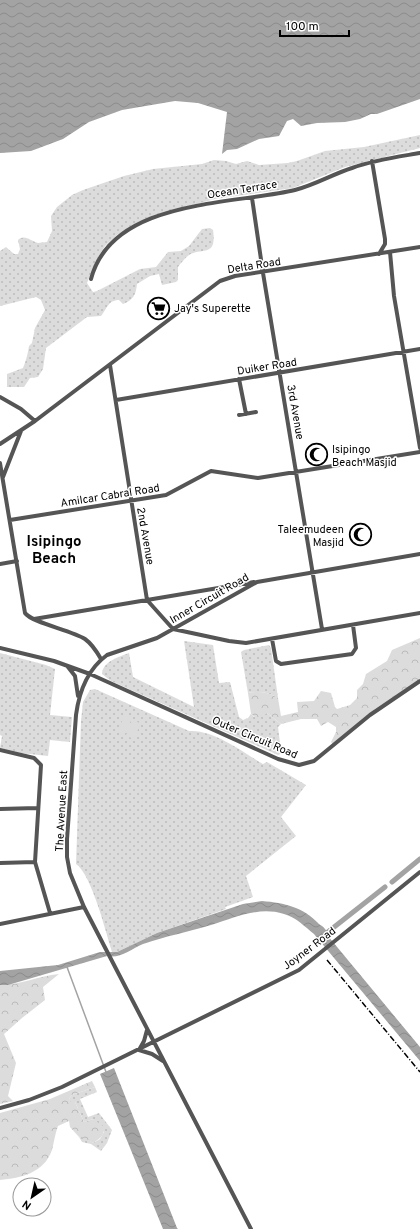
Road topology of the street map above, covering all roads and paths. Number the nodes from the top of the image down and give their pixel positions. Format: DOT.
graph roads {
  1 [pos="420,152"];
  2 [pos="372,161"];
  3 [pos="252,198"];
  4 [pos="420,247"];
  5 [pos="390,252"];
  6 [pos="379,254"];
  7 [pos="263,273"];
  8 [pos="91,279"];
  9 [pos="420,349"];
  10 [pos="404,352"];
  11 [pos="110,365"];
  12 [pos="280,373"];
  13 [pos="239,379"];
  14 [pos="0,397"];
  15 [pos="116,400"];
  16 [pos="256,412"];
  17 [pos="246,414"];
  18 [pos="239,415"];
  19 [pos="35,421"];
  20 [pos="21,430"];
  21 [pos="0,444"];
  22 [pos="420,448"];
  23 [pos="420,452"];
  24 [pos="0,463"];
  25 [pos="297,472"];
  26 [pos="2,477"];
  27 [pos="131,500"];
  28 [pos="10,520"];
  29 [pos="420,554"];
  30 [pos="17,561"];
  31 [pos="0,564"];
  32 [pos="314,571"];
  33 [pos="257,582"];
  34 [pos="147,600"];
  35 [pos="420,613"];
  36 [pos="34,619"];
  37 [pos="353,625"];
  38 [pos="173,629"];
  39 [pos="322,629"];
  40 [pos="272,639"];
  41 [pos="0,648"];
  42 [pos="101,659"];
  43 [pos="68,667"];
  44 [pos="90,674"];
  45 [pos="420,681"];
  46 [pos="78,696"];
  47 [pos="0,750"];
  48 [pos="37,808"];
  49 [pos="0,809"];
  50 [pos="35,862"];
  51 [pos="0,863"];
  52 [pos="420,872"];
  53 [pos="84,907"];
  54 [pos="50,913"];
  55 [pos="0,924"];
  56 [pos="148,1030"];
  57 [pos="154,1042"];
  58 [pos="139,1050"];
  59 [pos="164,1062"];
  60 [pos="0,1108"];
  61 [pos="250,1229"];
  1 -- 2 [label="street, Ocean Terrace"];
  2 -- 3 [label="street, Ocean Terrace"];
  2 -- 6 [label="street"];
  3 -- 7 [label="street, 3rd Avenue"];
  3 -- 8 [label="street, Ocean Terrace"];
  4 -- 5 [label="street, Delta Road"];
  5 -- 6 [label="street, Delta Road"];
  5 -- 10 [label="street"];
  6 -- 7 [label="street, Delta Road"];
  7 -- 11 [label="street, Delta Road"];
  7 -- 12 [label="street, 3rd Avenue"];
  9 -- 10 [label="street, Duiker Road"];
  10 -- 12 [label="street, Duiker Road"];
  10 -- 22 [label="street"];
  11 -- 15 [label="street, 2nd Avenue"];
  11 -- 19 [label="street, Delta Road"];
  12 -- 13 [label="street, Duiker Road"];
  12 -- 25 [label="street, 3rd Avenue"];
  13 -- 15 [label="street, Duiker Road"];
  13 -- 17 [label="street"];
  14 -- 19 [label="street"];
  15 -- 27 [label="street, 2nd Avenue"];
  16 -- 17 [label="street"];
  17 -- 18 [label="street"];
  19 -- 20 [label="street, Delta Road"];
  20 -- 21 [label="street, Delta Road"];
  20 -- 26 [label="street"];
  23 -- 25 [label="street, Amilcar Cabral Road"];
  24 -- 26 [label="street"];
  25 -- 27 [label="street, Amilcar Cabral Road"];
  25 -- 32 [label="street, 3rd Avenue"];
  26 -- 28 [label="street"];
  27 -- 28 [label="street, Amilcar Cabral Road"];
  27 -- 34 [label="street, 2nd Avenue"];
  28 -- 30 [label="street"];
  29 -- 32 [label="street, Inner Circuit Road"];
  30 -- 31 [label="street"];
  30 -- 36 [label="street"];
  32 -- 33 [label="street, Inner Circuit Road"];
  32 -- 39 [label="street, 3rd Avenue"];
  33 -- 34 [label="street"];
  33 -- 38 [label="street, Inner Circuit Road"];
  34 -- 36 [label="street"];
  34 -- 38 [label="street"];
  35 -- 37 [label="street"];
  36 -- 42 [label="street"];
  37 -- 39 [label="street"];
  37 -- 40 [label="street"];
  38 -- 40 [label="street"];
  38 -- 42 [label="street, Inner Circuit Road"];
  39 -- 40 [label="street"];
  41 -- 43 [label="street, Outer Circuit Road"];
  42 -- 44 [label="street, Inner Circuit Road"];
  43 -- 44 [label="street, Outer Circuit Road"];
  43 -- 46 [label="street"];
  44 -- 45 [label="street, Outer Circuit Road"];
  44 -- 46 [label="street, The Avenue East"];
  46 -- 53 [label="street, The Avenue East"];
  47 -- 48 [label="street"];
  48 -- 49 [label="street"];
  48 -- 50 [label="street"];
  50 -- 51 [label="street"];
  50 -- 54 [label="street"];
  52 -- 57 [label="street, Joyner Road"];
  53 -- 54 [label="street"];
  53 -- 56 [label="street, The Avenue East"];
  54 -- 55 [label="street"];
  56 -- 57 [label="street, The Avenue East"];
  56 -- 58 [label="street"];
  57 -- 58 [label="street, Joyner Road"];
  57 -- 59 [label="street, The Avenue East"];
  58 -- 59 [label="street"];
  58 -- 60 [label="street, Joyner Road"];
  59 -- 61 [label="street, The Avenue East"];
}
